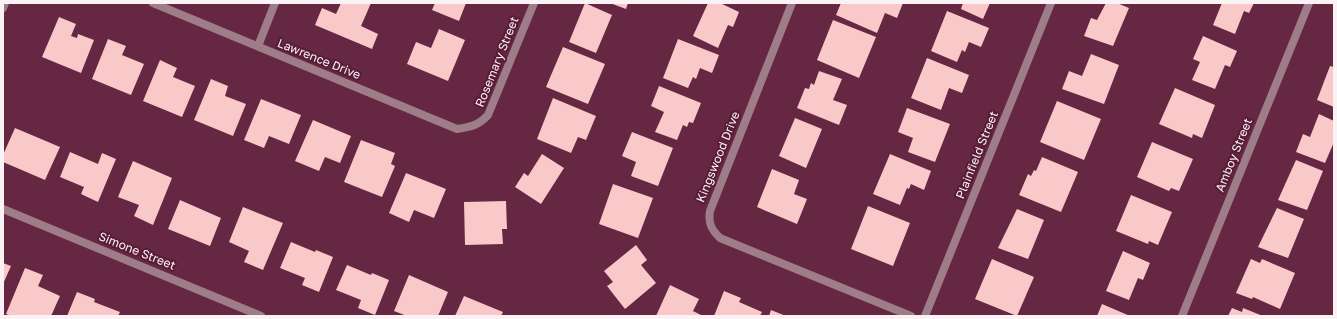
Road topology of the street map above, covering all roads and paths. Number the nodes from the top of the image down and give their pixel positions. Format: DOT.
graph roads {
  1 [pos="5,3"];
  2 [pos="153,3"];
  3 [pos="275,3"];
  4 [pos="534,3"];
  5 [pos="792,3"];
  6 [pos="1051,3"];
  7 [pos="1309,3"];
  8 [pos="3,8"];
  9 [pos="258,46"];
  10 [pos="476,125"];
  11 [pos="3,209"];
  12 [pos="262,316"];
  13 [pos="911,316"];
  14 [pos="925,316"];
  15 [pos="1182,316"];
  1 -- 8 [label="street"];
  2 -- 9 [label="street, Lawrence Drive"];
  3 -- 9 [label="street"];
  4 -- 10 [label="street, Rosemary Street"];
  5 -- 13 [label="street, Kingswood Drive"];
  6 -- 14 [label="street, Plainfield Street"];
  7 -- 15 [label="street, Amboy Street"];
  9 -- 10 [label="street, Lawrence Drive"];
  11 -- 12 [label="street, Simone Street"];
}
